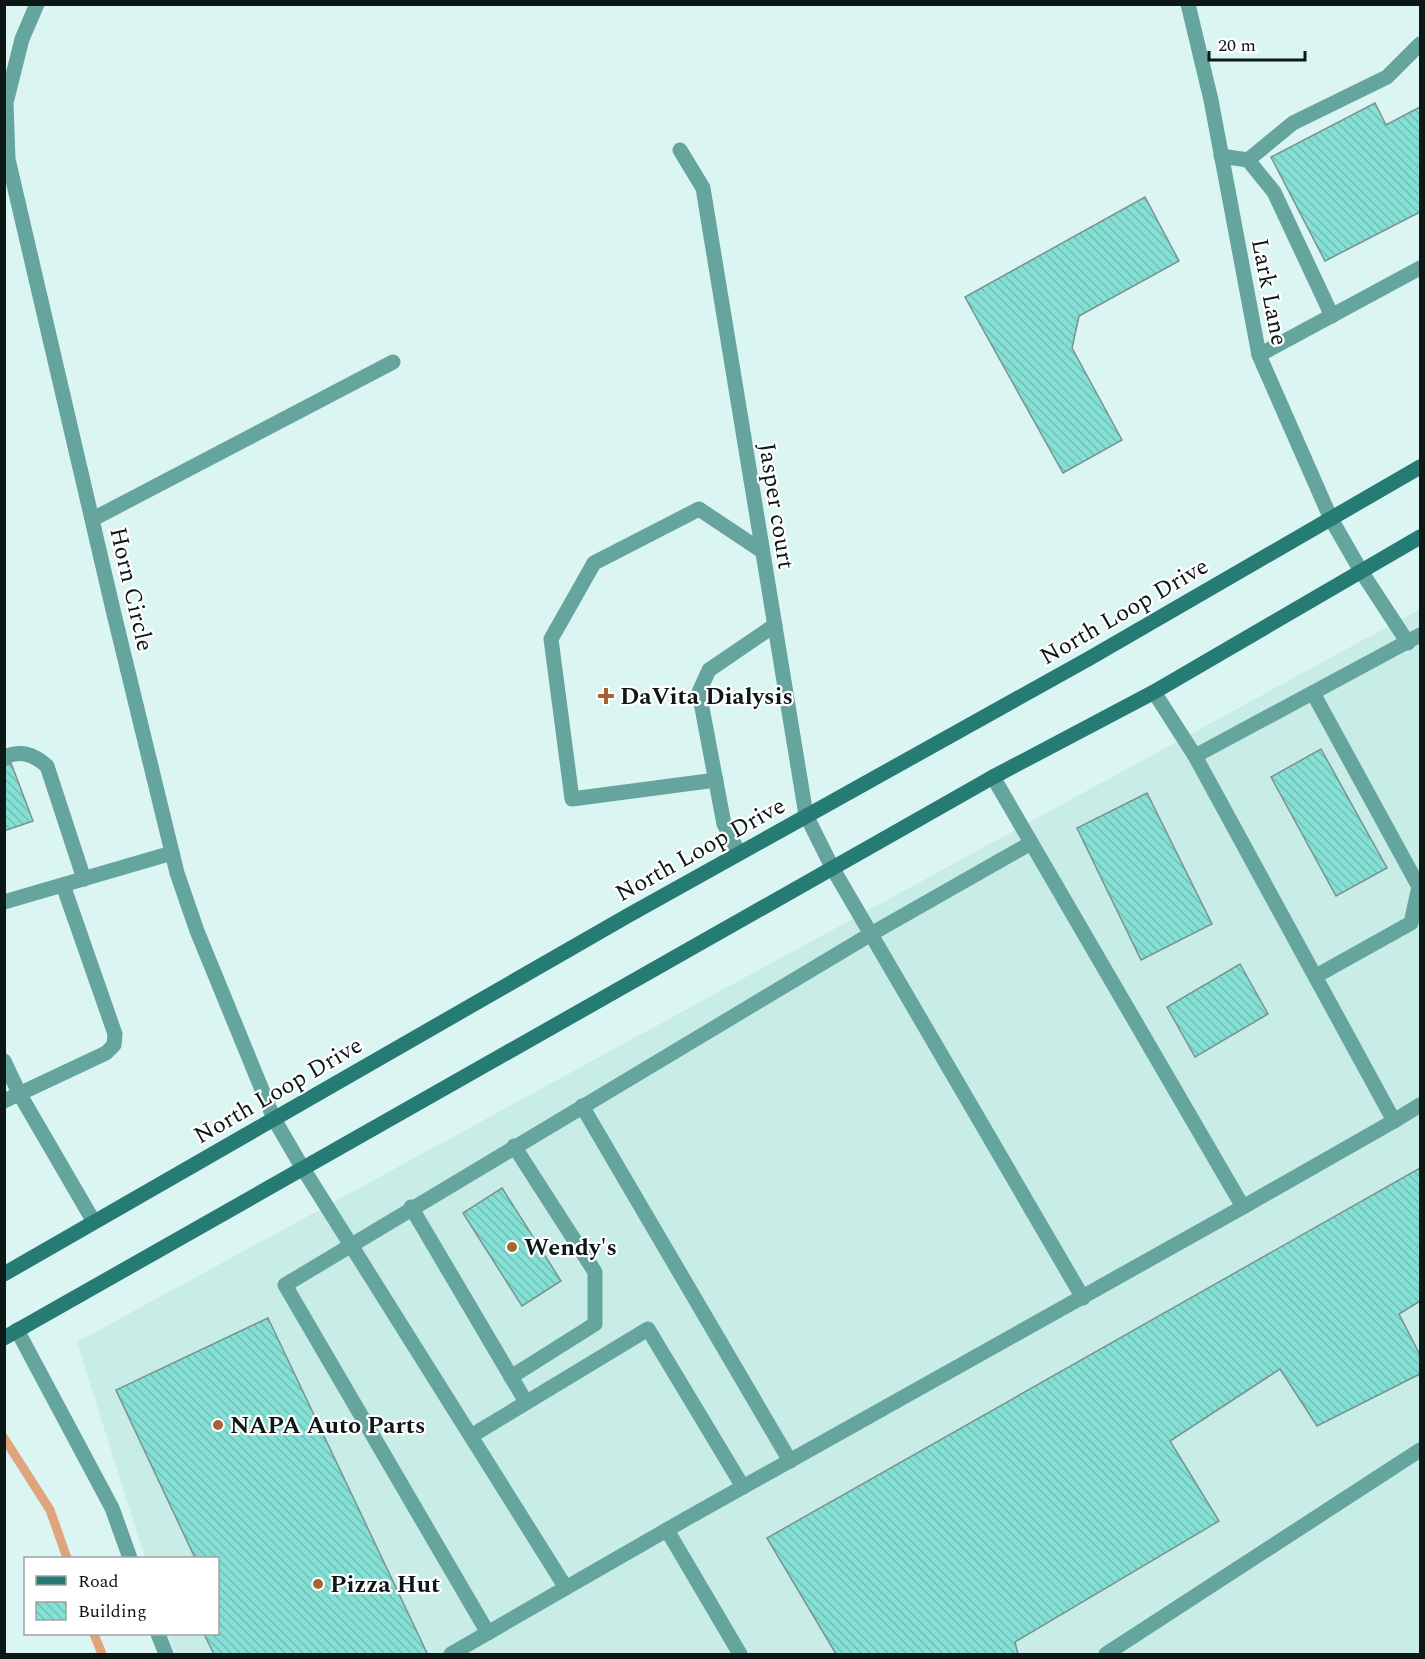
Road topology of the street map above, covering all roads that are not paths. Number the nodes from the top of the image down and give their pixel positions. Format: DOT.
graph roads {
  1 [pos="1188,4"];
  2 [pos="36,5"];
  3 [pos="1420,44"];
  4 [pos="680,150"];
  5 [pos="1221,156"];
  6 [pos="1248,160"];
  7 [pos="1419,273"];
  8 [pos="1332,316"];
  9 [pos="1259,355"];
  10 [pos="393,362"];
  11 [pos="1420,467"];
  12 [pos="93,519"];
  13 [pos="1331,519"];
  14 [pos="1420,537"];
  15 [pos="762,551"];
  16 [pos="1361,571"];
  17 [pos="775,625"];
  18 [pos="1414,639"];
  19 [pos="1154,692"];
  20 [pos="1313,693"];
  21 [pos="1195,756"];
  22 [pos="4,757"];
  23 [pos="993,777"];
  24 [pos="716,780"];
  25 [pos="806,815"];
  26 [pos="1031,843"];
  27 [pos="172,853"];
  28 [pos="739,853"];
  29 [pos="833,869"];
  30 [pos="84,879"];
  31 [pos="63,885"];
  32 [pos="4,902"];
  33 [pos="871,934"];
  34 [pos="1316,976"];
  35 [pos="4,1061"];
  36 [pos="19,1093"];
  37 [pos="4,1101"];
  38 [pos="582,1106"];
  39 [pos="1420,1106"];
  40 [pos="274,1119"];
  41 [pos="1394,1121"];
  42 [pos="514,1146"];
  43 [pos="302,1167"];
  44 [pos="411,1207"];
  45 [pos="1243,1207"];
  46 [pos="94,1222"];
  47 [pos="350,1244"];
  48 [pos="4,1274"];
  49 [pos="1083,1298"];
  50 [pos="11,1334"];
  51 [pos="512,1377"];
  52 [pos="526,1402"];
  53 [pos="471,1436"];
  54 [pos="1420,1450"];
  55 [pos="790,1461"];
  56 [pos="743,1487"];
  57 [pos="667,1530"];
  58 [pos="130,1557"];
  59 [pos="566,1588"];
  60 [pos="488,1633"];
  61 [pos="158,1635"];
  62 [pos="166,1654"];
  63 [pos="451,1654"];
  64 [pos="740,1654"];
  65 [pos="1106,1654"];
  1 -- 5 [label="street, Lark Lane"];
  2 -- 12 [label="street, Horn Circle"];
  3 -- 6 [label="street"];
  4 -- 15 [label="street, Jasper court"];
  5 -- 6 [label="street"];
  5 -- 9 [label="street, Lark Lane"];
  6 -- 8 [label="street"];
  7 -- 8 [label="street"];
  8 -- 9 [label="street"];
  9 -- 13 [label="street, Lark Lane"];
  10 -- 12 [label="street"];
  11 -- 13 [label="main road, North Loop Drive"];
  12 -- 27 [label="street, Horn Circle"];
  13 -- 16 [label="street, Lark Lane"];
  13 -- 25 [label="main road, North Loop Drive"];
  14 -- 16 [label="main road"];
  15 -- 17 [label="street, Jasper court"];
  15 -- 24 [label="street"];
  16 -- 18 [label="street, Lark Lane"];
  16 -- 19 [label="main road"];
  17 -- 24 [label="street"];
  17 -- 25 [label="street, Jasper court"];
  18 -- 20 [label="street"];
  19 -- 21 [label="street"];
  19 -- 23 [label="main road"];
  20 -- 21 [label="street"];
  20 -- 34 [label="street"];
  21 -- 34 [label="street"];
  22 -- 30 [label="street"];
  23 -- 26 [label="street"];
  23 -- 29 [label="main road"];
  24 -- 28 [label="street"];
  25 -- 28 [label="main road, North Loop Drive"];
  25 -- 29 [label="street, Jasper court"];
  26 -- 33 [label="street"];
  26 -- 45 [label="street"];
  27 -- 30 [label="street"];
  27 -- 40 [label="street, Horn Circle"];
  28 -- 40 [label="main road, North Loop Drive"];
  29 -- 33 [label="street, Jasper court"];
  29 -- 43 [label="main road"];
  30 -- 31 [label="street"];
  31 -- 32 [label="street"];
  31 -- 36 [label="street"];
  33 -- 38 [label="street"];
  33 -- 49 [label="street, Jasper court"];
  34 -- 41 [label="street"];
  35 -- 36 [label="street"];
  36 -- 37 [label="street"];
  36 -- 46 [label="street"];
  38 -- 42 [label="street"];
  38 -- 55 [label="street"];
  39 -- 41 [label="street"];
  40 -- 43 [label="street, Horn Circle"];
  40 -- 46 [label="main road, North Loop Drive"];
  41 -- 45 [label="street"];
  42 -- 44 [label="street"];
  42 -- 51 [label="street"];
  43 -- 47 [label="street, Horn Circle"];
  43 -- 50 [label="main road"];
  44 -- 47 [label="street"];
  44 -- 51 [label="street"];
  45 -- 49 [label="street"];
  46 -- 48 [label="main road, North Loop Drive"];
  47 -- 53 [label="street, Horn Circle"];
  47 -- 60 [label="street"];
  49 -- 55 [label="street"];
  50 -- 58 [label="street"];
  51 -- 52 [label="street"];
  52 -- 53 [label="street"];
  52 -- 56 [label="street"];
  53 -- 59 [label="street, Horn Circle"];
  54 -- 65 [label="street"];
  55 -- 56 [label="street"];
  56 -- 57 [label="street"];
  57 -- 59 [label="street"];
  57 -- 64 [label="street"];
  59 -- 60 [label="street"];
  60 -- 63 [label="street"];
  61 -- 62 [label="street"];
}
